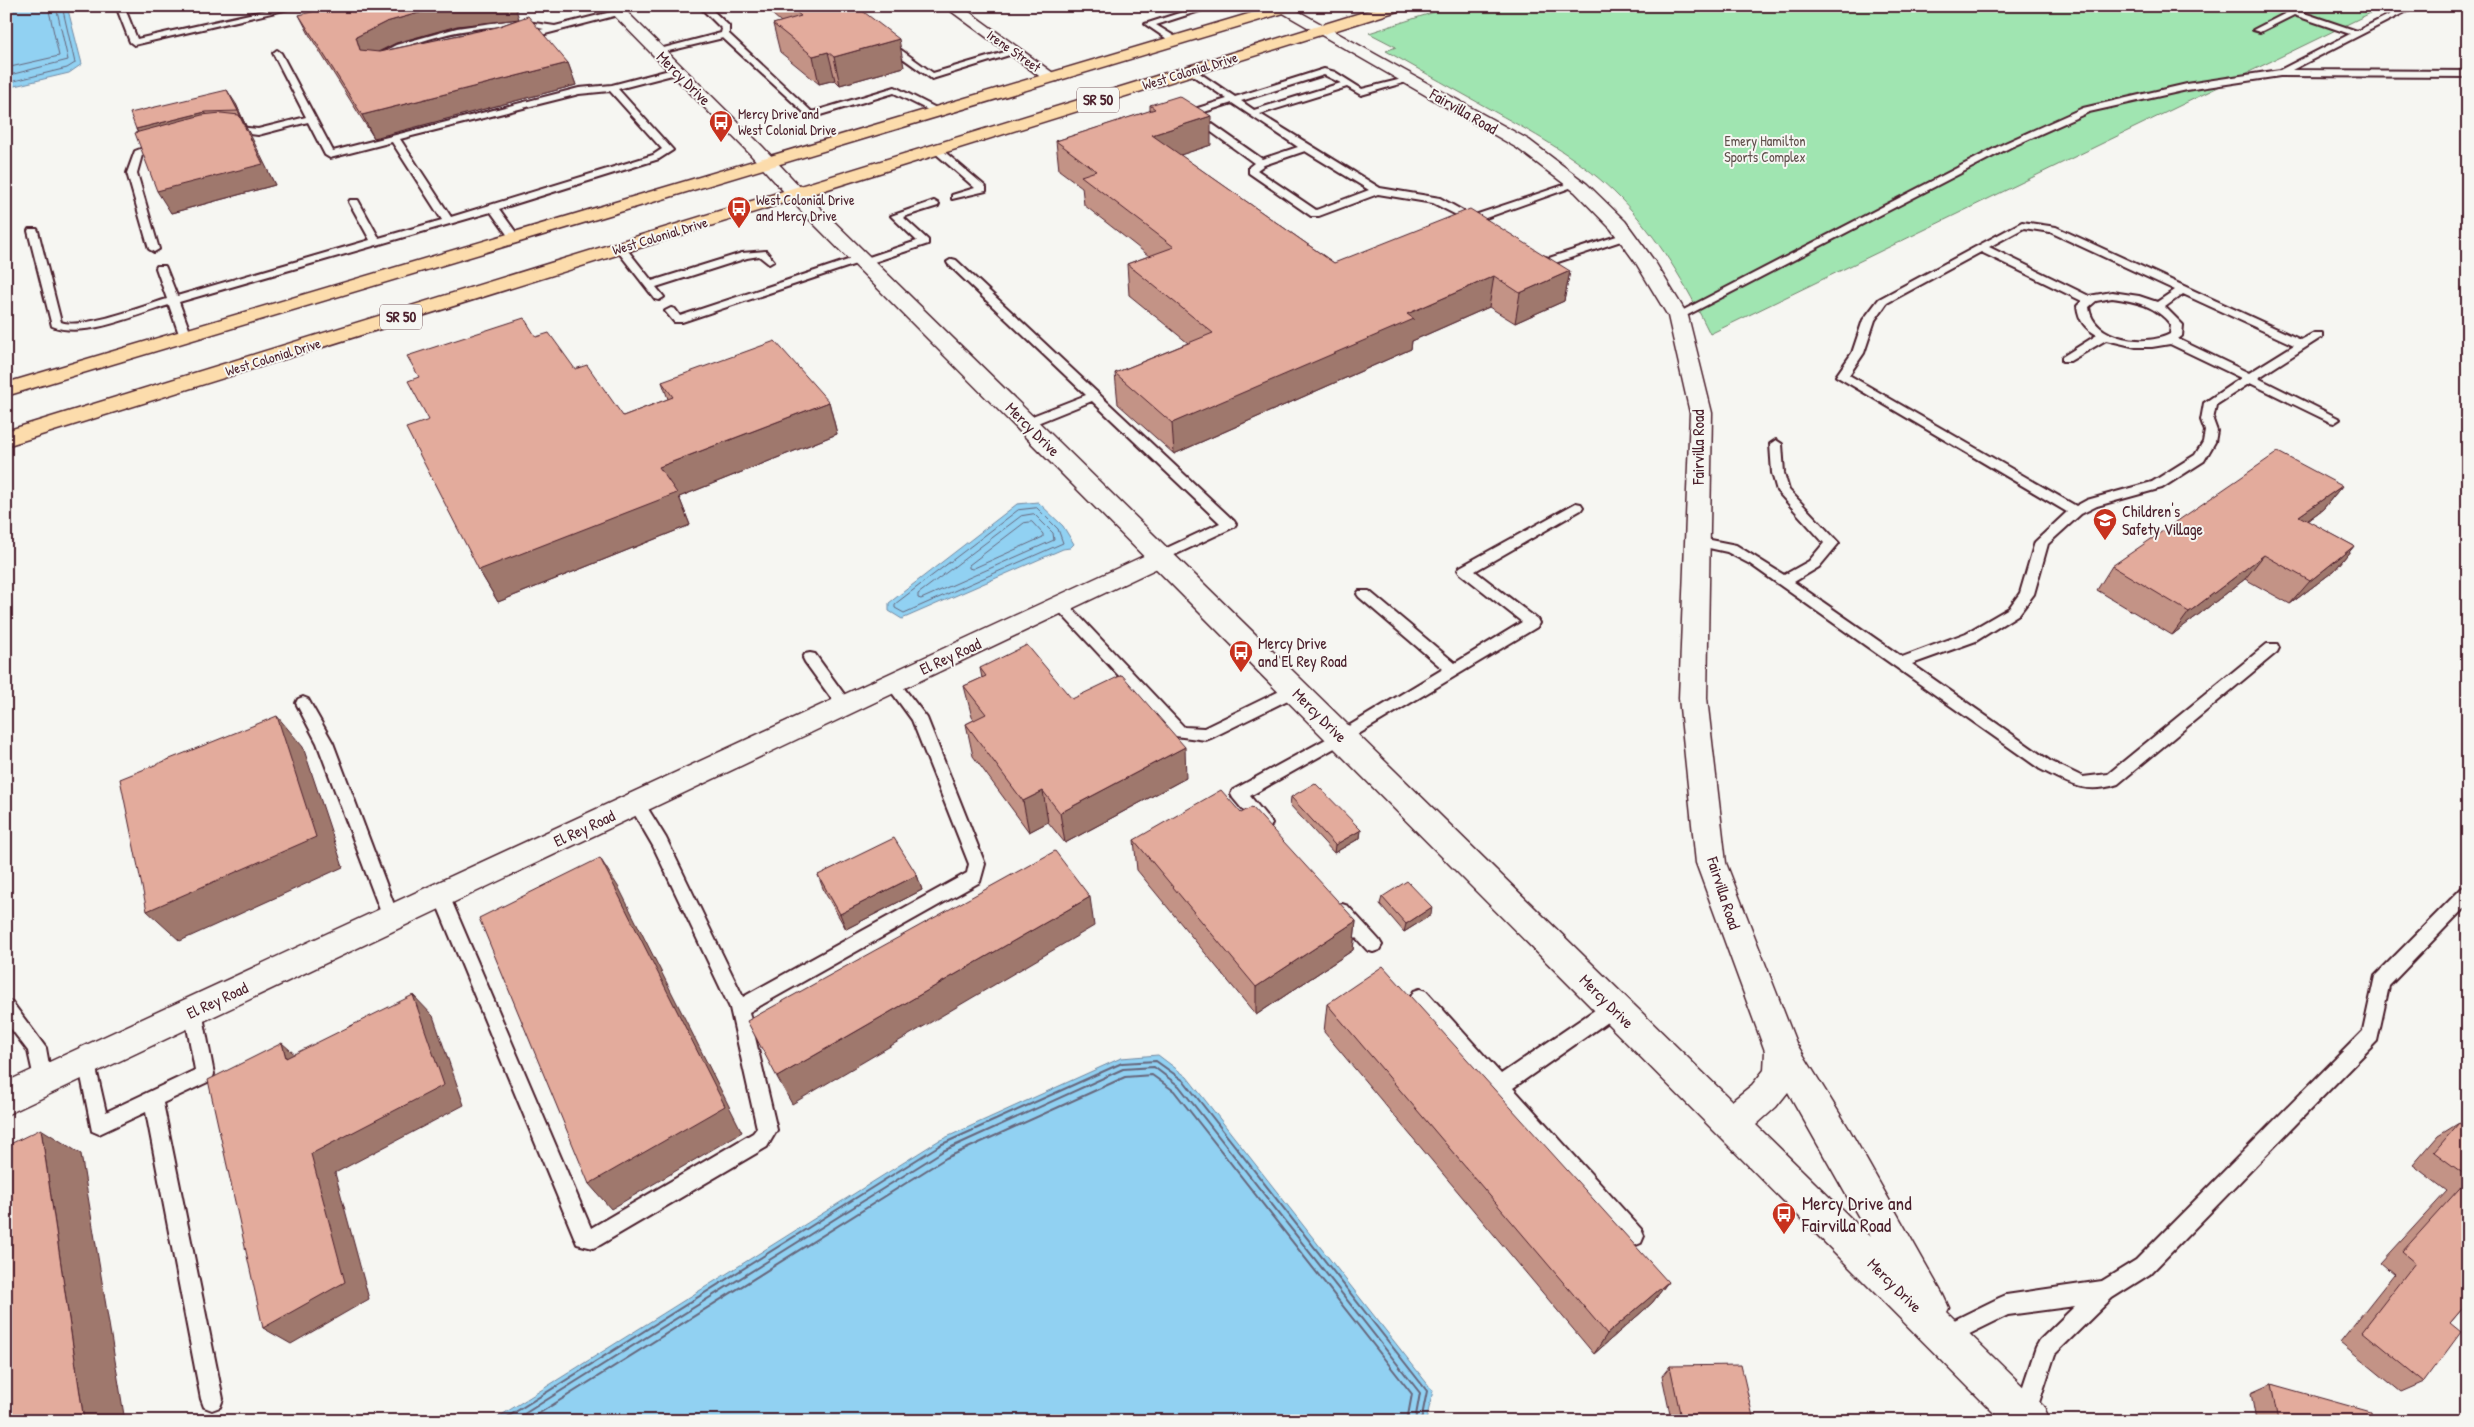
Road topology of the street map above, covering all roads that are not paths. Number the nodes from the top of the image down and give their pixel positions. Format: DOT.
graph roads {
  1 [pos="120,6"];
  2 [pos="297,6"];
  3 [pos="703,6"];
  4 [pos="951,6"];
  5 [pos="1211,6"];
  6 [pos="1399,6"];
  7 [pos="2307,6"];
  8 [pos="2413,6"];
  9 [pos="1284,7"];
  10 [pos="616,9"];
  11 [pos="2294,12"];
  12 [pos="553,28"];
  13 [pos="1322,30"];
  14 [pos="2257,30"];
  15 [pos="2358,34"];
  16 [pos="724,35"];
  17 [pos="884,40"];
  18 [pos="1176,41"];
  19 [pos="510,42"];
  20 [pos="659,52"];
  21 [pos="1015,52"];
  22 [pos="277,53"];
  23 [pos="375,68"];
  24 [pos="1192,70"];
  25 [pos="677,71"];
  26 [pos="2280,73"];
  27 [pos="2468,74"];
  28 [pos="1052,78"];
  29 [pos="1407,78"];
  30 [pos="1347,84"];
  31 [pos="612,88"];
  32 [pos="1234,100"];
  33 [pos="939,112"];
  34 [pos="1254,113"];
  35 [pos="311,119"];
  36 [pos="214,131"];
  37 [pos="394,138"];
  38 [pos="168,142"];
  39 [pos="1305,148"];
  40 [pos="937,150"];
  41 [pos="768,163"];
  42 [pos="1261,163"];
  43 [pos="1576,184"];
  44 [pos="1377,191"];
  45 [pos="796,194"];
  46 [pos="956,197"];
  47 [pos="354,202"];
  48 [pos="934,204"];
  49 [pos="493,208"];
  50 [pos="1473,219"];
  51 [pos="448,221"];
  52 [pos="1489,229"];
  53 [pos="33,231"];
  54 [pos="1626,236"];
  55 [pos="515,238"];
  56 [pos="376,242"];
  57 [pos="621,248"];
  58 [pos="1982,248"];
  59 [pos="154,249"];
  60 [pos="1528,254"];
  61 [pos="746,255"];
  62 [pos="769,261"];
  63 [pos="862,261"];
  64 [pos="952,262"];
  65 [pos="755,265"];
  66 [pos="161,268"];
  67 [pos="681,275"];
  68 [pos="666,280"];
  69 [pos="650,285"];
  70 [pos="690,286"];
  71 [pos="2182,290"];
  72 [pos="675,292"];
  73 [pos="659,296"];
  74 [pos="2089,300"];
  75 [pos="173,301"];
  76 [pos="2157,307"];
  77 [pos="671,311"];
  78 [pos="1678,316"];
  79 [pos="2106,335"];
  80 [pos="2318,335"];
  81 [pos="186,336"];
  82 [pos="2171,340"];
  83 [pos="2302,345"];
  84 [pos="2066,359"];
  85 [pos="2249,378"];
  86 [pos="6,390"];
  87 [pos="1094,396"];
  88 [pos="2334,419"];
  89 [pos="1026,423"];
  90 [pos="6,439"];
  91 [pos="1776,444"];
  92 [pos="1576,507"];
  93 [pos="2076,511"];
  94 [pos="1696,541"];
  95 [pos="1161,556"];
  96 [pos="1784,581"];
  97 [pos="1364,594"];
  98 [pos="1060,604"];
  99 [pos="2272,648"];
  100 [pos="810,658"];
  101 [pos="1900,663"];
  102 [pos="1454,670"];
  103 [pos="892,683"];
  104 [pos="1295,690"];
  105 [pos="303,703"];
  106 [pos="844,705"];
  107 [pos="1342,737"];
  108 [pos="636,803"];
  109 [pos="1278,838"];
  110 [pos="2468,893"];
  111 [pos="441,895"];
  112 [pos="1335,902"];
  113 [pos="391,918"];
  114 [pos="1373,946"];
  115 [pos="1420,997"];
  116 [pos="1614,1007"];
  117 [pos="6,1008"];
  118 [pos="739,1008"];
  119 [pos="193,1011"];
  120 [pos="1782,1051"];
  121 [pos="87,1061"];
  122 [pos="43,1081"];
  123 [pos="1500,1086"];
  124 [pos="6,1099"];
  125 [pos="153,1099"];
  126 [pos="1731,1124"];
  127 [pos="1634,1236"];
  128 [pos="2105,1291"];
  129 [pos="1945,1335"];
  130 [pos="212,1399"];
  131 [pos="2027,1418"];
  1 -- 2 [label="lane"];
  3 -- 16 [label="lane"];
  4 -- 21 [label="street, Irene Street"];
  5 -- 18 [label="lane"];
  6 -- 13 [label="highway, West Colonial Drive / SR 50"];
  7 -- 11 [label="lane"];
  8 -- 15 [label="lane"];
  9 -- 13 [label="street, Fairvilla Road"];
  9 -- 18 [label="highway, West Colonial Drive / SR 50"];
  10 -- 12 [label="lane"];
  10 -- 20 [label="street, Mercy Drive"];
  11 -- 14 [label="lane"];
  11 -- 15 [label="lane"];
  12 -- 19 [label="lane"];
  12 -- 23 [label="lane"];
  13 -- 24 [label="highway, West Colonial Drive / SR 50"];
  13 -- 29 [label="street, Fairvilla Road"];
  15 -- 26 [label="lane"];
  16 -- 20 [label="lane"];
  16 -- 33 [label="lane"];
  17 -- 21 [label="lane"];
  18 -- 28 [label="highway, West Colonial Drive / SR 50"];
  20 -- 25 [label="street, Mercy Drive"];
  21 -- 28 [label="street, Irene Street"];
  22 -- 35 [label="lane"];
  24 -- 32 [label="lane"];
  24 -- 40 [label="highway, West Colonial Drive / SR 50"];
  25 -- 31 [label="lane"];
  25 -- 41 [label="street, Mercy Drive"];
  26 -- 27 [label="lane"];
  26 -- 78 [label="lane"];
  28 -- 33 [label="highway, West Colonial Drive / SR 50"];
  29 -- 30 [label="lane"];
  29 -- 43 [label="street, Fairvilla Road"];
  30 -- 32 [label="lane"];
  30 -- 34 [label="lane"];
  31 -- 37 [label="lane"];
  31 -- 49 [label="lane"];
  32 -- 34 [label="lane"];
  32 -- 42 [label="lane"];
  33 -- 41 [label="highway, West Colonial Drive / SR 50"];
  34 -- 39 [label="lane"];
  35 -- 36 [label="lane"];
  35 -- 37 [label="lane"];
  37 -- 51 [label="lane"];
  38 -- 59 [label="lane"];
  39 -- 42 [label="lane"];
  39 -- 44 [label="lane"];
  40 -- 45 [label="highway, West Colonial Drive / SR 50"];
  40 -- 46 [label="lane"];
  41 -- 45 [label="street, Mercy Drive"];
  41 -- 55 [label="highway, West Colonial Drive / SR 50"];
  42 -- 44 [label="lane"];
  43 -- 50 [label="lane"];
  43 -- 54 [label="street, Fairvilla Road"];
  44 -- 50 [label="lane"];
  45 -- 57 [label="highway, West Colonial Drive / SR 50"];
  45 -- 63 [label="street, Mercy Drive"];
  47 -- 56 [label="lane"];
  48 -- 63 [label="lane"];
  49 -- 51 [label="lane"];
  49 -- 55 [label="lane"];
  50 -- 52 [label="lane"];
  51 -- 56 [label="lane"];
  53 -- 75 [label="lane"];
  54 -- 60 [label="lane"];
  54 -- 78 [label="street, Fairvilla Road"];
  55 -- 81 [label="highway, West Colonial Drive / SR 50"];
  56 -- 75 [label="lane"];
  57 -- 69 [label="lane"];
  57 -- 90 [label="highway, West Colonial Drive / SR 50"];
  58 -- 71 [label="lane"];
  58 -- 74 [label="lane"];
  58 -- 93 [label="lane"];
  61 -- 62 [label="lane"];
  61 -- 65 [label="lane"];
  61 -- 67 [label="lane"];
  63 -- 77 [label="lane"];
  63 -- 89 [label="street, Mercy Drive"];
  64 -- 87 [label="lane"];
  66 -- 75 [label="lane"];
  67 -- 68 [label="lane"];
  67 -- 70 [label="lane"];
  68 -- 69 [label="lane"];
  68 -- 72 [label="lane"];
  69 -- 73 [label="lane"];
  71 -- 76 [label="lane"];
  71 -- 83 [label="lane"];
  74 -- 76 [label="lane"];
  74 -- 79 [label="lane"];
  75 -- 81 [label="lane"];
  76 -- 82 [label="lane"];
  78 -- 94 [label="street, Fairvilla Road"];
  79 -- 82 [label="lane"];
  79 -- 84 [label="lane"];
  80 -- 83 [label="lane"];
  81 -- 86 [label="highway, West Colonial Drive / SR 50"];
  82 -- 85 [label="lane"];
  83 -- 85 [label="lane"];
  85 -- 88 [label="lane"];
  85 -- 93 [label="lane"];
  87 -- 89 [label="lane"];
  87 -- 95 [label="lane"];
  89 -- 95 [label="street, Mercy Drive"];
  91 -- 96 [label="lane"];
  92 -- 102 [label="lane"];
  93 -- 101 [label="lane"];
  94 -- 96 [label="lane"];
  94 -- 120 [label="street, Fairvilla Road"];
  95 -- 98 [label="street, El Rey Road"];
  95 -- 104 [label="street, Mercy Drive"];
  96 -- 101 [label="lane"];
  97 -- 102 [label="lane"];
  98 -- 103 [label="street, El Rey Road"];
  98 -- 104 [label="lane"];
  99 -- 101 [label="lane"];
  100 -- 106 [label="lane"];
  102 -- 107 [label="lane"];
  103 -- 106 [label="street, El Rey Road"];
  103 -- 118 [label="lane"];
  104 -- 107 [label="street, Mercy Drive"];
  105 -- 113 [label="lane"];
  106 -- 108 [label="street, El Rey Road"];
  107 -- 109 [label="lane"];
  107 -- 116 [label="street, Mercy Drive"];
  108 -- 111 [label="street, El Rey Road"];
  108 -- 118 [label="lane"];
  110 -- 128 [label="lane"];
  111 -- 113 [label="street, El Rey Road"];
  111 -- 118 [label="lane"];
  112 -- 114 [label="lane"];
  113 -- 119 [label="street, El Rey Road"];
  115 -- 123 [label="lane"];
  116 -- 123 [label="lane"];
  116 -- 126 [label="street, Mercy Drive"];
  117 -- 122 [label="lane"];
  119 -- 121 [label="street, El Rey Road"];
  119 -- 125 [label="lane"];
  120 -- 126 [label="street, Fairvilla Road"];
  120 -- 129 [label="street, Fairvilla Road"];
  121 -- 122 [label="street, El Rey Road"];
  121 -- 125 [label="lane"];
  122 -- 124 [label="street, El Rey Road"];
  123 -- 127 [label="lane"];
  125 -- 130 [label="lane"];
  126 -- 129 [label="street, Mercy Drive"];
  128 -- 129 [label="lane"];
  128 -- 131 [label="lane"];
  129 -- 131 [label="street, Mercy Drive"];
}
